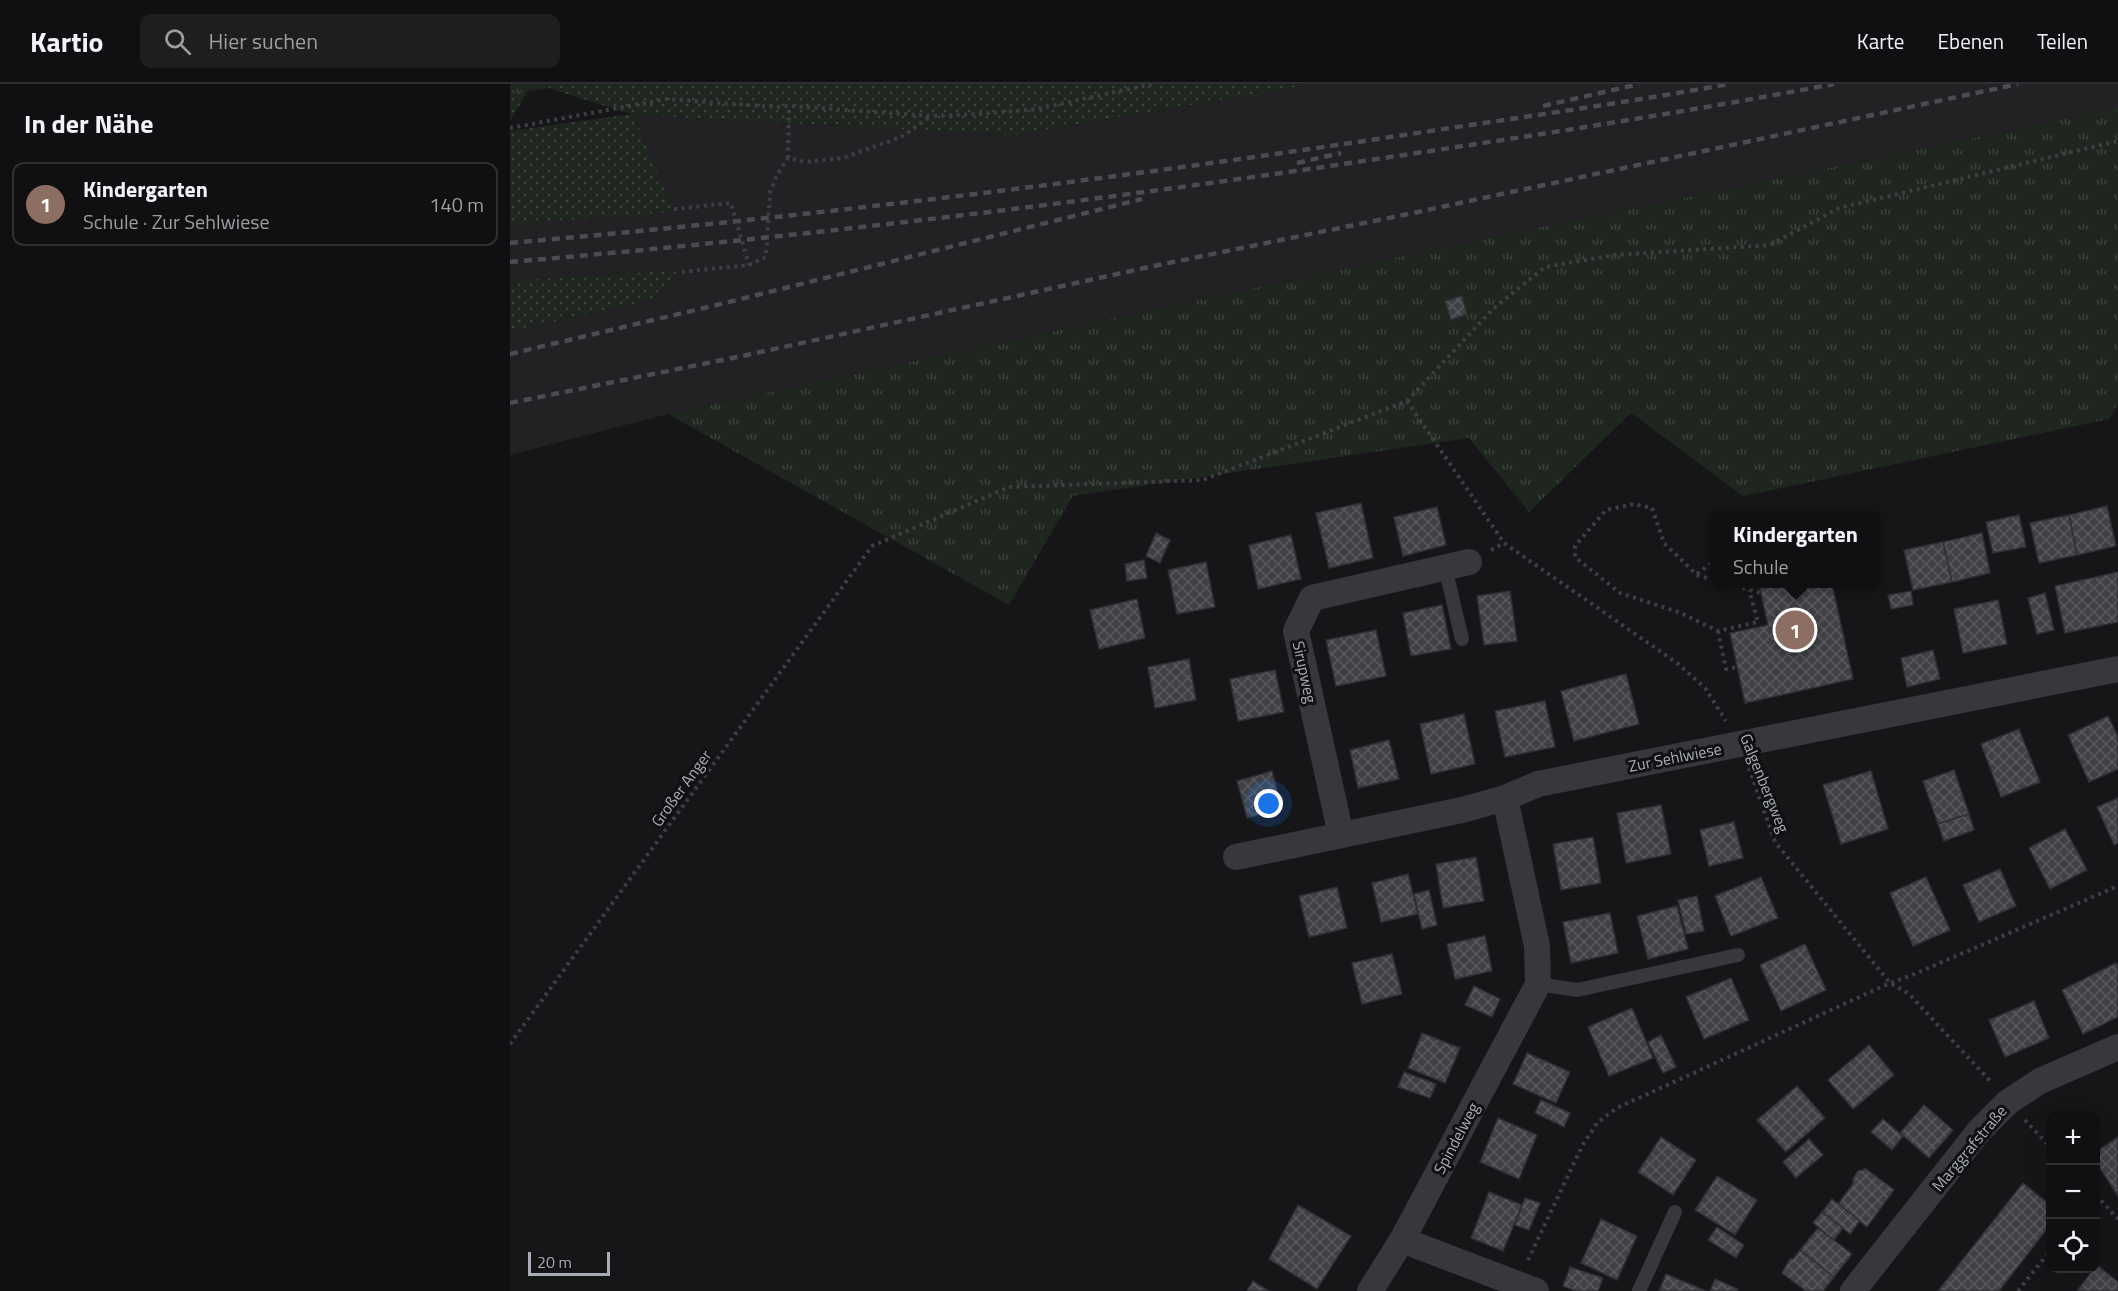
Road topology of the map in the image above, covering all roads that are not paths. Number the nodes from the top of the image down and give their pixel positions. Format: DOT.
graph roads {
  1 [pos="1457,565"];
  2 [pos="1462,639"];
  3 [pos="2118,669"];
  4 [pos="1505,798"];
  5 [pos="1341,835"];
  6 [pos="1236,857"];
  7 [pos="1738,955"];
  8 [pos="1538,984"];
  9 [pos="2118,1047"];
  10 [pos="1676,1212"];
  11 [pos="1402,1240"];
  12 [pos="1527,1287"];
  13 [pos="1370,1291"];
  14 [pos="1639,1291"];
  15 [pos="1853,1291"];
  1 -- 2 [label="lane"];
  1 -- 5 [label="street, Sirupweg"];
  3 -- 4 [label="street, Zur Sehlwiese"];
  4 -- 5 [label="street, Zur Sehlwiese"];
  4 -- 8 [label="street, Spindelweg"];
  5 -- 6 [label="street, Zur Sehlwiese"];
  7 -- 8 [label="lane"];
  8 -- 11 [label="street, Spindelweg"];
  9 -- 15 [label="street, Marggrafstraße"];
  10 -- 14 [label="lane"];
  11 -- 12 [label="street"];
  11 -- 13 [label="street, Spindelweg"];
}
